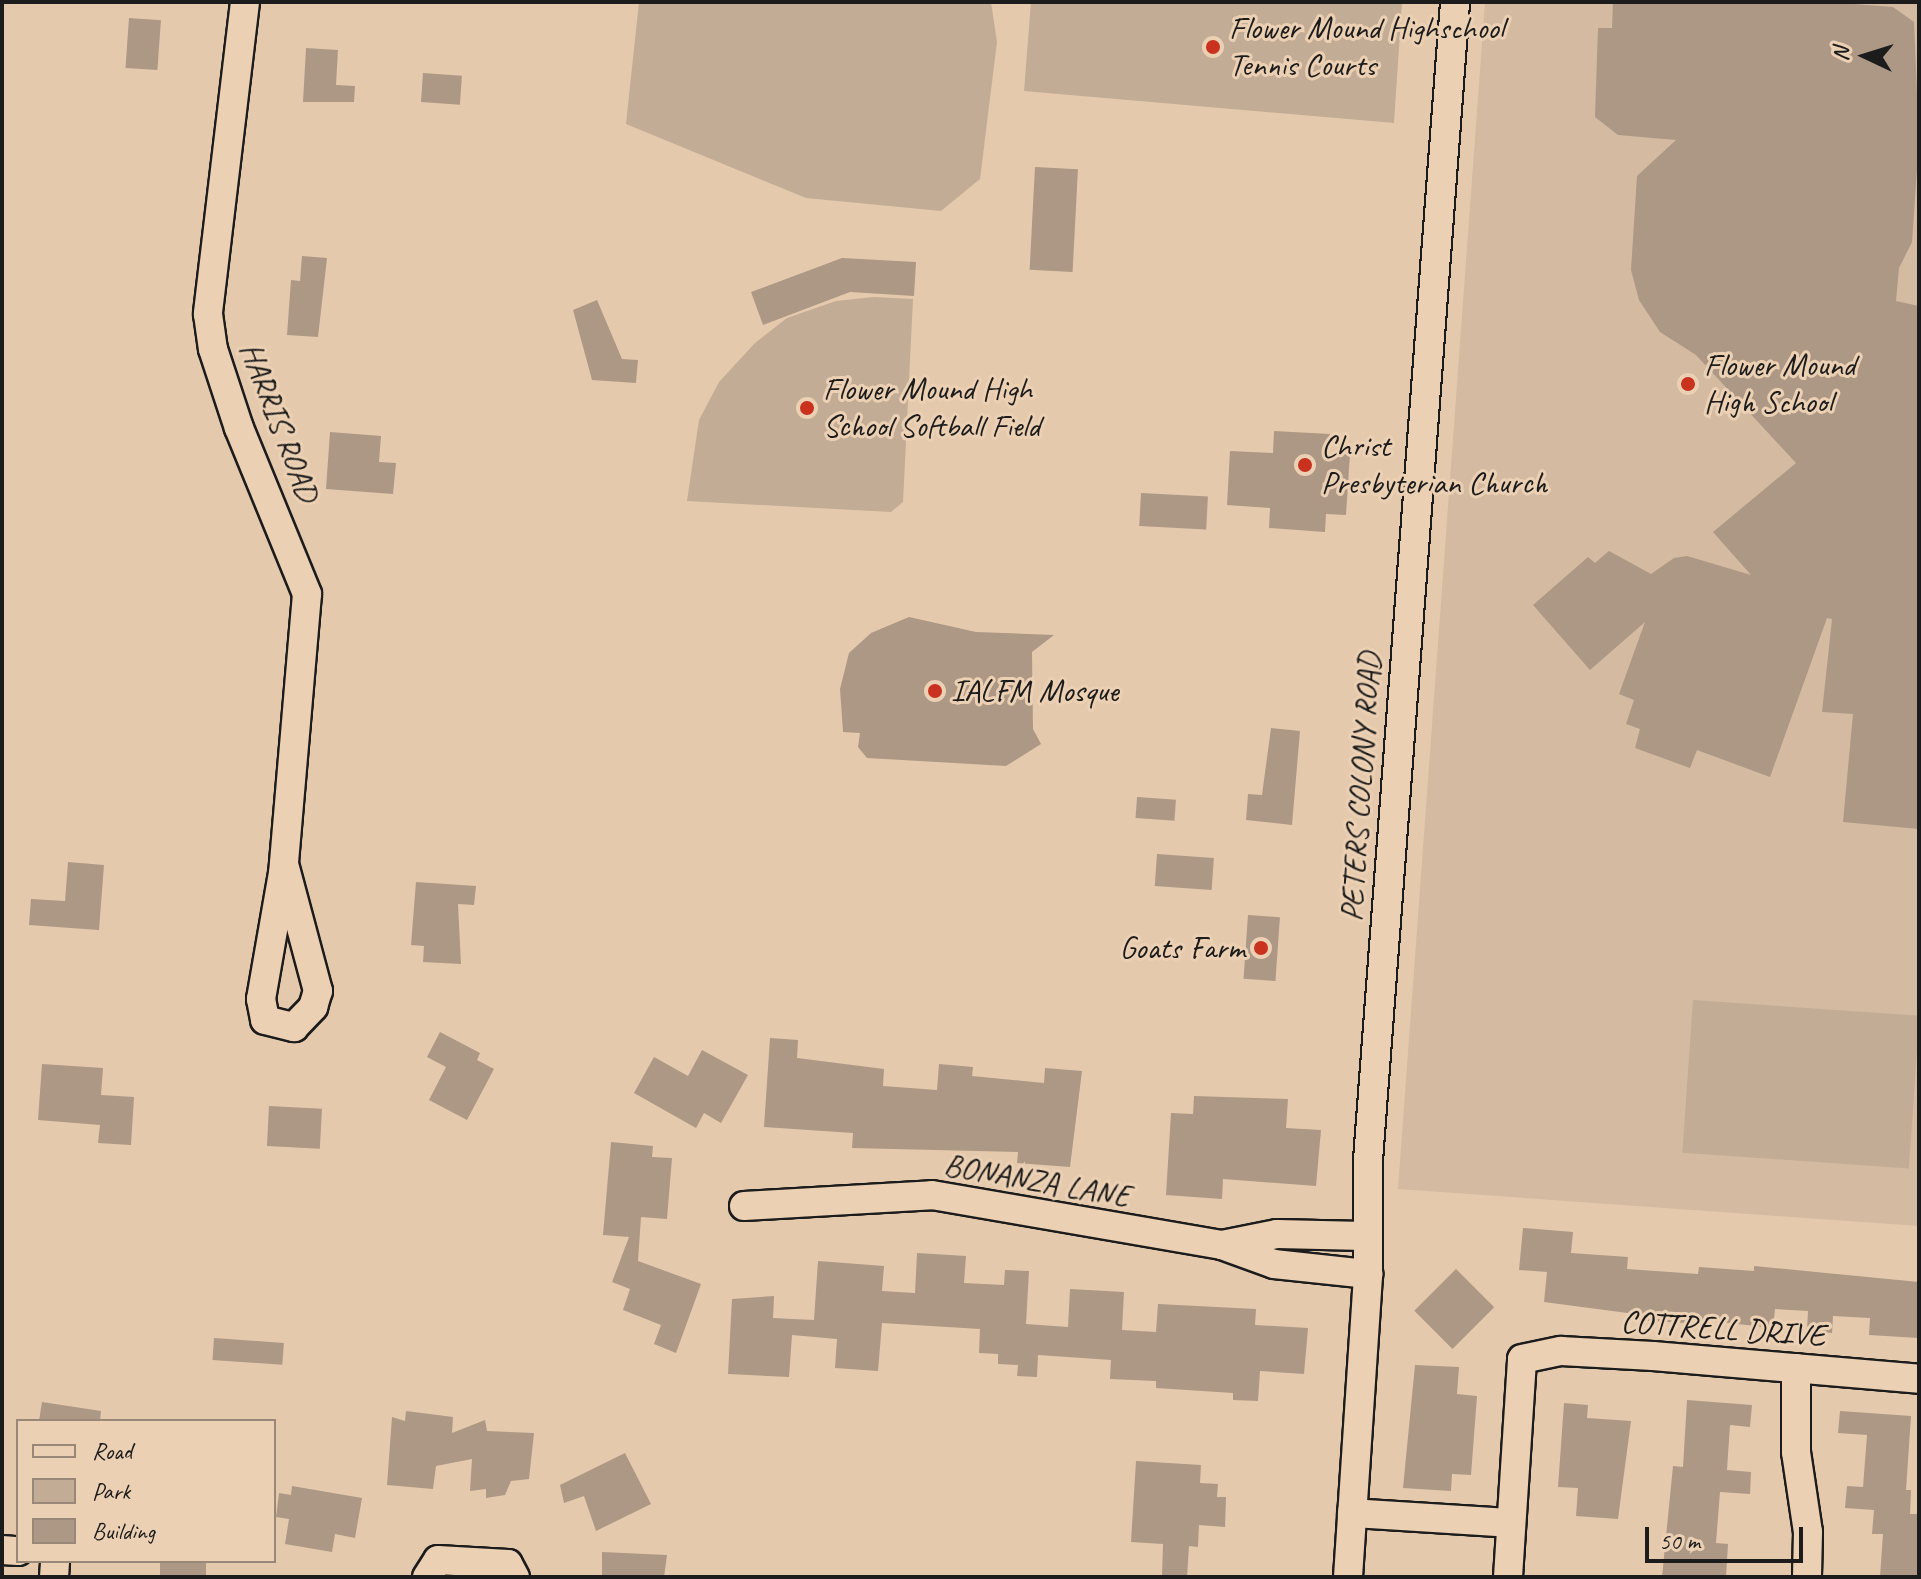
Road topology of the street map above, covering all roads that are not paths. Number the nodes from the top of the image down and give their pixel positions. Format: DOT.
graph roads {
  1 [pos="245,2"];
  2 [pos="1455,2"];
  3 [pos="284,864"];
  4 [pos="744,1206"];
  5 [pos="1365,1236"];
  6 [pos="1222,1245"];
  7 [pos="1368,1274"];
  8 [pos="1796,1368"];
  9 [pos="1919,1379"];
  10 [pos="1352,1513"];
  11 [pos="1511,1523"];
  12 [pos="427,1577"];
  13 [pos="515,1577"];
  14 [pos="1348,1577"];
  15 [pos="1508,1577"];
  16 [pos="1807,1577"];
  1 -- 3 [label="street, HARRIS ROAD"];
  2 -- 5 [label="street, PETERS COLONY ROAD"];
  3 -- 3 [label="street, HARRIS ROAD"];
  4 -- 6 [label="street, BONANZA LANE"];
  5 -- 6 [label="street, BONANZA LANE"];
  5 -- 7 [label="street, PETERS COLONY ROAD"];
  6 -- 7 [label="street, BONANZA LANE"];
  7 -- 10 [label="street, PETERS COLONY ROAD"];
  8 -- 9 [label="street, COTTRELL DRIVE"];
  8 -- 11 [label="street, COTTRELL DRIVE"];
  8 -- 16 [label="street"];
  10 -- 11 [label="street"];
  10 -- 14 [label="street, PETERS COLONY ROAD"];
  11 -- 15 [label="street"];
  12 -- 13 [label="street"];
}
